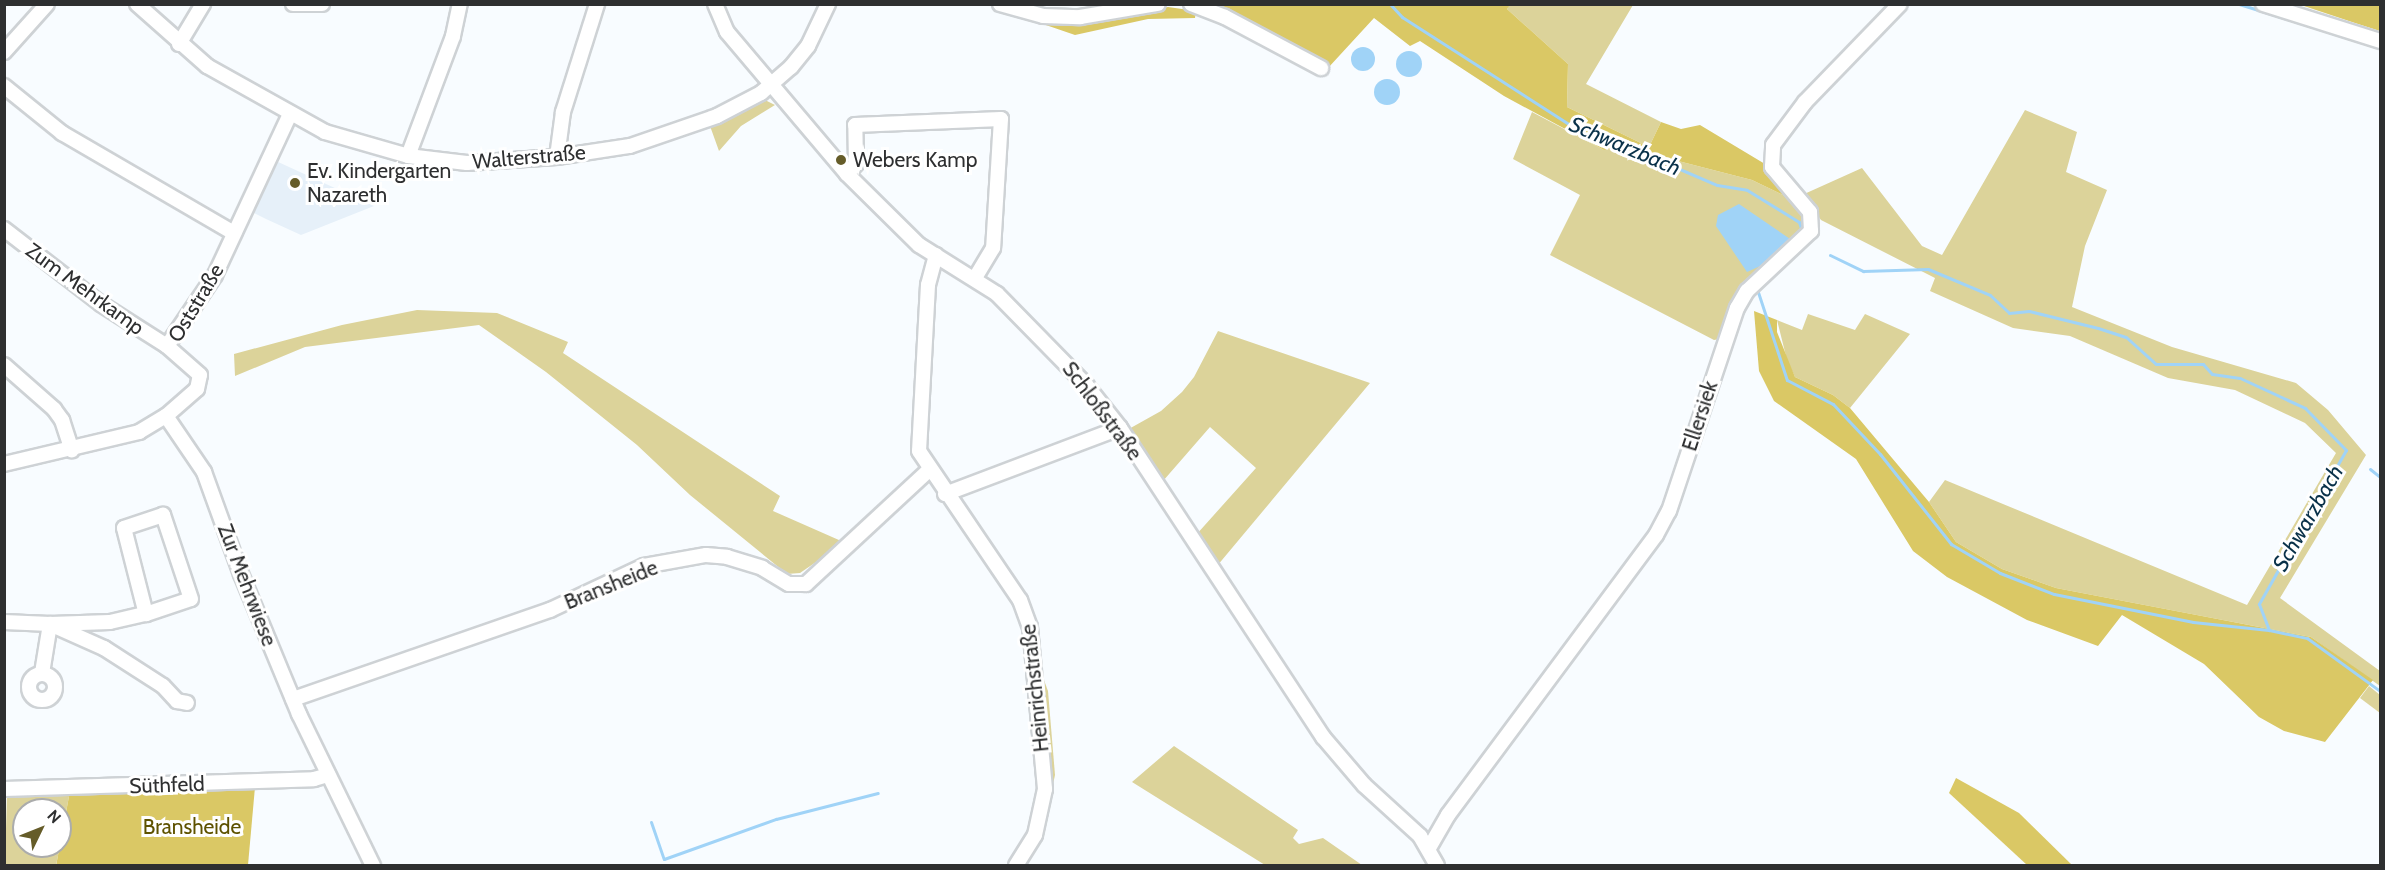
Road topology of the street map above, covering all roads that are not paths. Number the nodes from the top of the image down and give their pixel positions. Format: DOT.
graph roads {
  1 [pos="47,4"];
  2 [pos="137,4"];
  3 [pos="203,4"];
  4 [pos="293,4"];
  5 [pos="322,4"];
  6 [pos="460,4"];
  7 [pos="597,4"];
  8 [pos="715,4"];
  9 [pos="828,4"];
  10 [pos="1000,4"];
  11 [pos="1158,4"];
  12 [pos="1191,4"];
  13 [pos="1900,4"];
  14 [pos="2263,4"];
  15 [pos="2379,36"];
  16 [pos="179,44"];
  17 [pos="4,52"];
  18 [pos="1321,68"];
  19 [pos="771,85"];
  20 [pos="4,86"];
  21 [pos="290,114"];
  22 [pos="408,156"];
  23 [pos="557,157"];
  24 [pos="847,174"];
  25 [pos="4,230"];
  26 [pos="234,233"];
  27 [pos="936,255"];
  28 [pos="975,278"];
  29 [pos="167,346"];
  30 [pos="4,365"];
  31 [pos="166,416"];
  32 [pos="1120,428"];
  33 [pos="72,450"];
  34 [pos="4,464"];
  35 [pos="928,471"];
  36 [pos="945,494"];
  37 [pos="146,614"];
  38 [pos="4,622"];
  39 [pos="110,622"];
  40 [pos="50,624"];
  41 [pos="104,648"];
  42 [pos="42,674"];
  43 [pos="293,699"];
  44 [pos="187,703"];
  45 [pos="328,775"];
  46 [pos="4,789"];
  47 [pos="1429,848"];
  48 [pos="373,866"];
  49 [pos="1016,866"];
  50 [pos="1437,866"];
  1 -- 17 [label="street"];
  2 -- 16 [label="street, Walterstraße"];
  3 -- 16 [label="street"];
  4 -- 5 [label="street"];
  6 -- 22 [label="street"];
  7 -- 23 [label="street"];
  8 -- 19 [label="street, Schloßstraße"];
  9 -- 19 [label="street, Walterstraße"];
  10 -- 11 [label="street"];
  12 -- 18 [label="street"];
  13 -- 47 [label="street, Ellersiek"];
  14 -- 15 [label="street"];
  16 -- 21 [label="street, Walterstraße"];
  19 -- 23 [label="street, Walterstraße"];
  19 -- 24 [label="street, Schloßstraße"];
  20 -- 26 [label="street"];
  21 -- 22 [label="street, Walterstraße"];
  21 -- 26 [label="street, Oststraße"];
  22 -- 23 [label="street, Walterstraße"];
  24 -- 27 [label="street, Schloßstraße"];
  24 -- 28 [label="street"];
  25 -- 29 [label="street, Zum Mehrkamp"];
  26 -- 29 [label="street, Oststraße"];
  27 -- 28 [label="street, Schloßstraße"];
  27 -- 35 [label="street, Heinrichstraße"];
  28 -- 32 [label="street, Schloßstraße"];
  29 -- 31 [label="street, Oststraße"];
  30 -- 33 [label="street"];
  31 -- 33 [label="street, Oststraße"];
  31 -- 43 [label="street, Zur Mehrwiese"];
  32 -- 36 [label="street"];
  32 -- 47 [label="street, Schloßstraße"];
  33 -- 34 [label="street, Oststraße"];
  35 -- 36 [label="street, Heinrichstraße"];
  35 -- 43 [label="street, Bransheide"];
  36 -- 49 [label="street, Heinrichstraße"];
  37 -- 37 [label="street"];
  37 -- 39 [label="street"];
  38 -- 40 [label="street"];
  39 -- 40 [label="street"];
  39 -- 41 [label="street"];
  40 -- 41 [label="street"];
  40 -- 42 [label="street"];
  41 -- 44 [label="street"];
  43 -- 45 [label="street, Zur Mehrwiese"];
  45 -- 46 [label="street, Süthfeld"];
  45 -- 48 [label="street"];
  47 -- 50 [label="street, Schloßstraße"];
}
